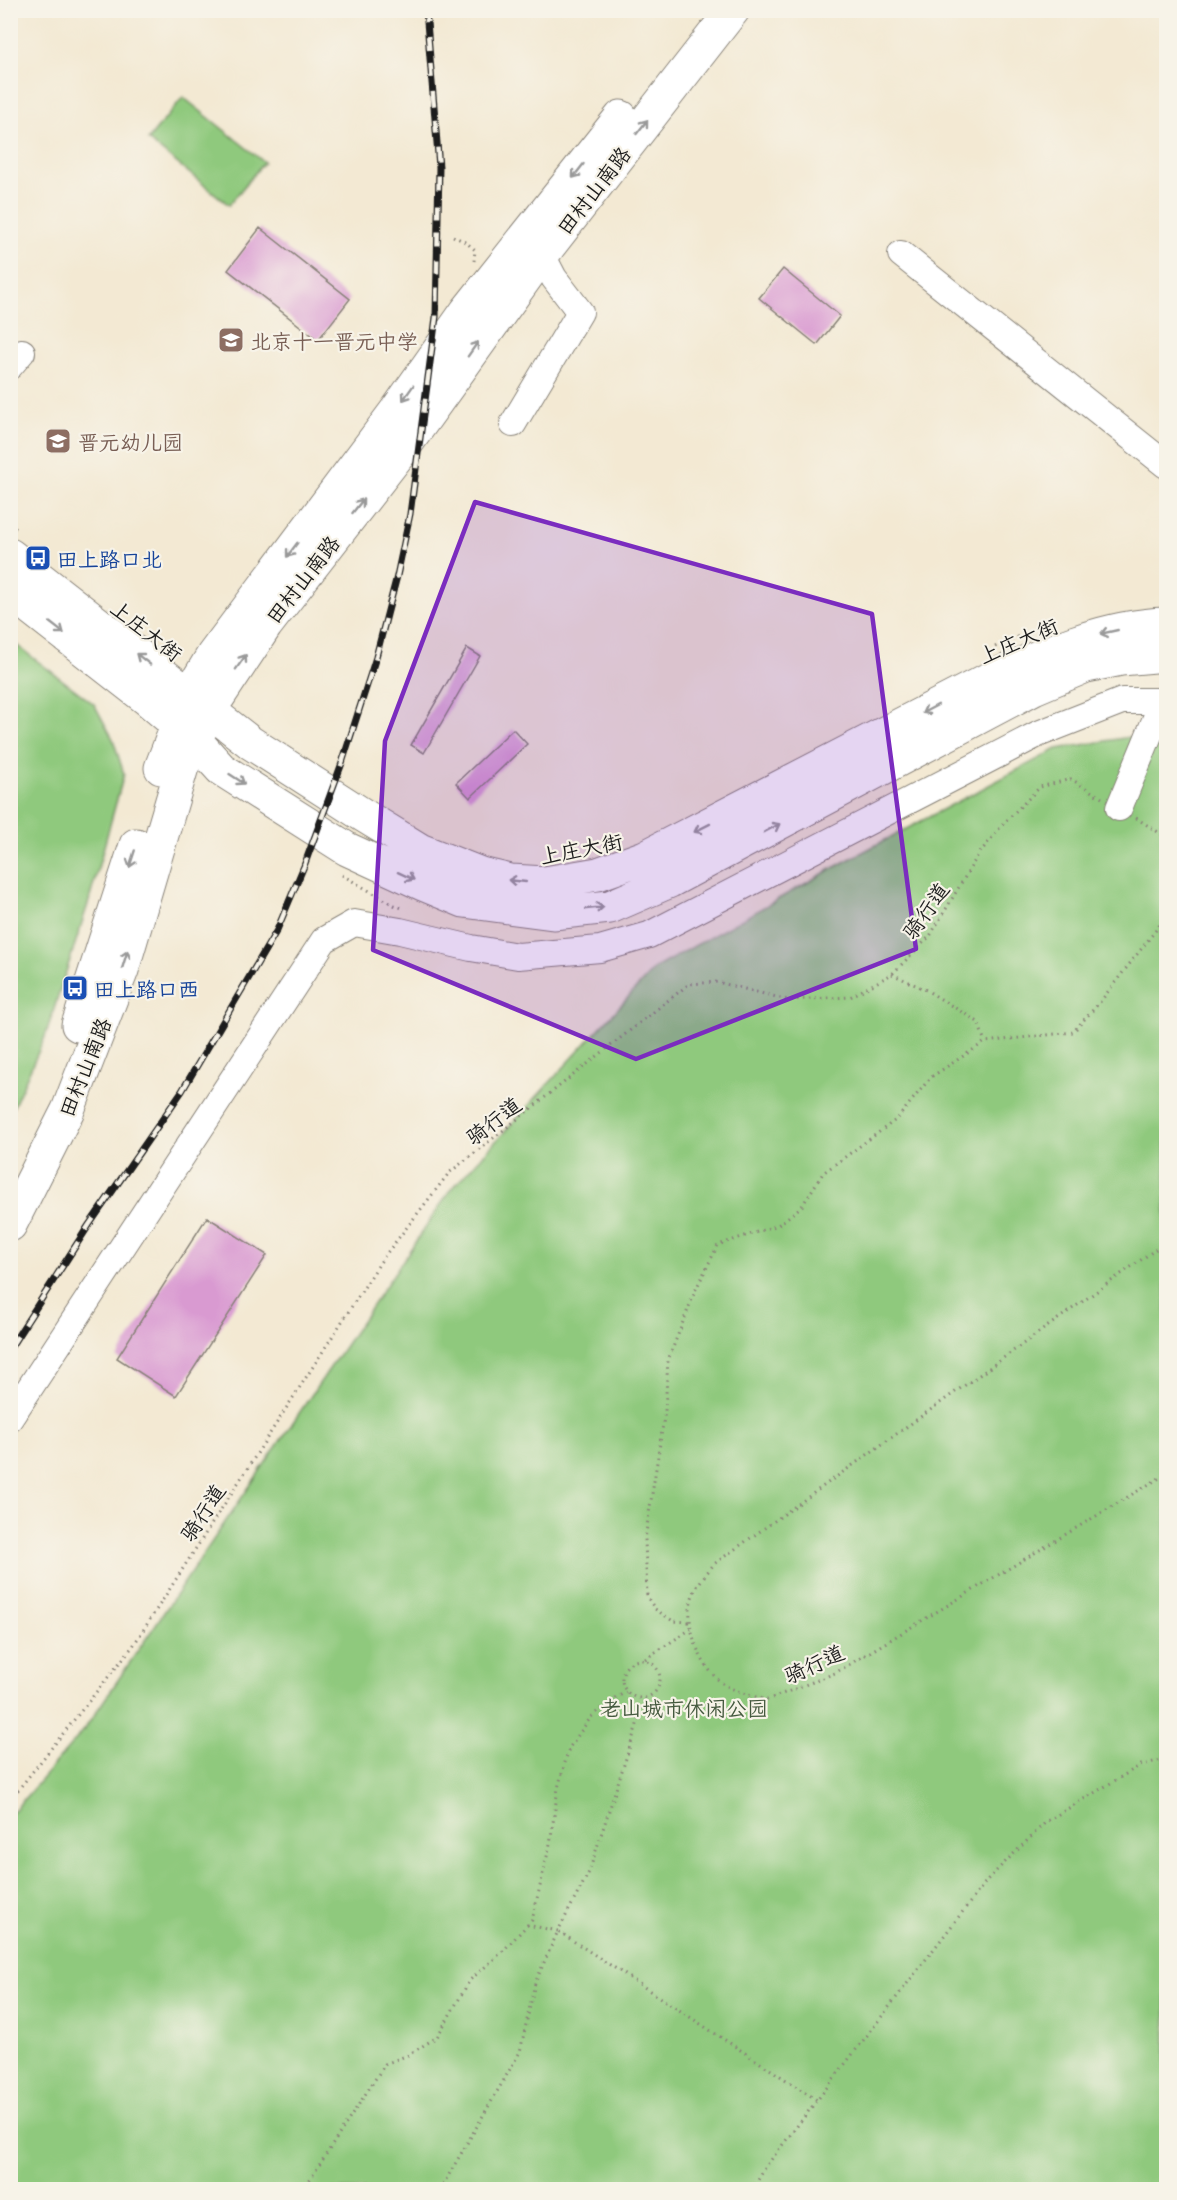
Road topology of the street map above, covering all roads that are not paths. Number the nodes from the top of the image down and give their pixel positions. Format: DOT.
graph roads {
  1 [pos="705,10"];
  2 [pos="733,10"];
  3 [pos="901,254"];
  4 [pos="542,255"];
  5 [pos="513,424"];
  6 [pos="1167,465"];
  7 [pos="19,546"];
  8 [pos="10,592"];
  9 [pos="1167,624"];
  10 [pos="1167,655"];
  11 [pos="1165,701"];
  12 [pos="193,717"];
  13 [pos="1119,808"];
  14 [pos="10,1184"];
  15 [pos="10,1224"];
  16 [pos="10,1418"];
  1 -- 12 [label="main road, 田村山南路, one-way"];
  4 -- 2 [label="main road, 田村山南路, one-way"];
  3 -- 6 [label="street"];
  4 -- 5 [label="street"];
  12 -- 4 [label="main road, 田村山南路, one-way"];
  12 -- 7 [label="main road, 上庄大街, one-way"];
  8 -- 12 [label="main road, 上庄大街, one-way"];
  9 -- 12 [label="main road, 上庄大街, one-way"];
  12 -- 10 [label="main road, 上庄大街, one-way"];
  11 -- 13 [label="street"];
  11 -- 16 [label="street"];
  12 -- 14 [label="main road, 田村山南路, one-way"];
  15 -- 12 [label="main road, 田村山南路, one-way"];
}
